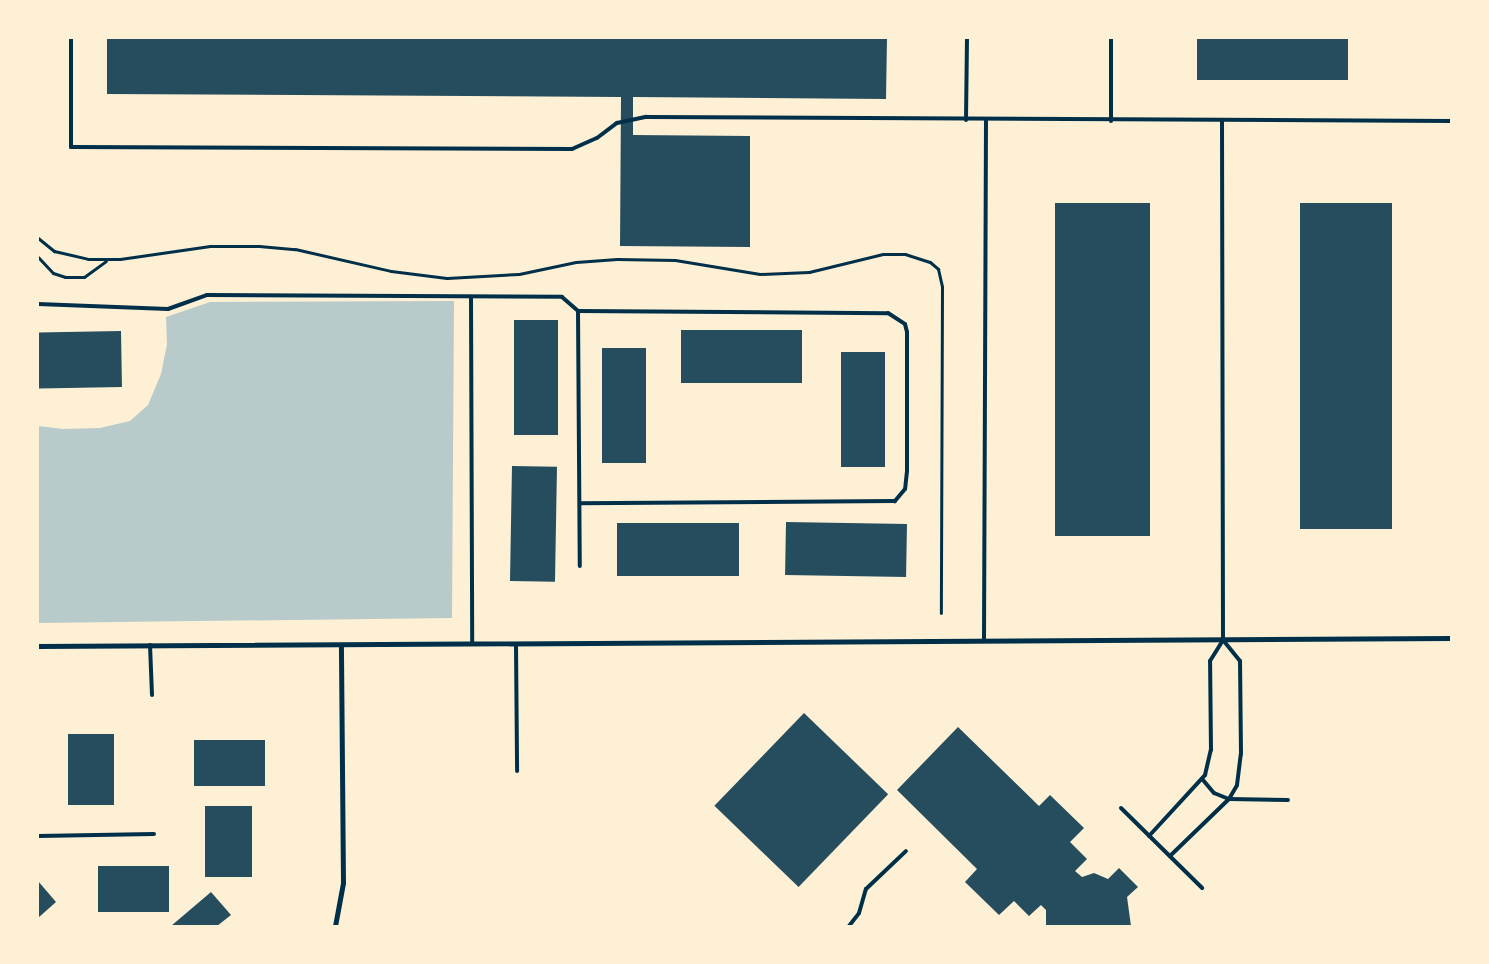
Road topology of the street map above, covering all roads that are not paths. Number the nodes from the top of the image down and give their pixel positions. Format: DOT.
graph roads {
  1 [pos="71,38"];
  2 [pos="967,38"];
  3 [pos="1111,38"];
  4 [pos="966,120"];
  5 [pos="986,121"];
  6 [pos="1110,121"];
  7 [pos="1222,121"];
  8 [pos="1452,121"];
  9 [pos="471,297"];
  10 [pos="38,304"];
  11 [pos="578,311"];
  12 [pos="580,503"];
  13 [pos="580,566"];
  14 [pos="1452,638"];
  15 [pos="1223,640"];
  16 [pos="984,641"];
  17 [pos="472,644"];
  18 [pos="150,645"];
  19 [pos="516,645"];
  20 [pos="38,646"];
  21 [pos="341,646"];
  22 [pos="152,695"];
  23 [pos="517,771"];
  24 [pos="1203,780"];
  25 [pos="1229,799"];
  26 [pos="1288,800"];
  27 [pos="1121,808"];
  28 [pos="154,834"];
  29 [pos="38,836"];
  30 [pos="1149,836"];
  31 [pos="906,850"];
  32 [pos="1170,856"];
  33 [pos="1202,888"];
  34 [pos="335,926"];
  35 [pos="849,926"];
  1 -- 4 [label="lane"];
  2 -- 4 [label="lane"];
  3 -- 6 [label="lane"];
  4 -- 5 [label="lane"];
  5 -- 6 [label="lane"];
  5 -- 16 [label="lane"];
  6 -- 7 [label="lane"];
  7 -- 8 [label="lane"];
  7 -- 15 [label="lane"];
  9 -- 10 [label="lane"];
  9 -- 11 [label="lane"];
  9 -- 17 [label="lane"];
  11 -- 12 [label="lane"];
  11 -- 12 [label="lane"];
  12 -- 13 [label="lane"];
  14 -- 15 [label="street"];
  15 -- 16 [label="street"];
  15 -- 24 [label="lane"];
  15 -- 25 [label="lane"];
  16 -- 19 [label="street"];
  17 -- 19 [label="street"];
  17 -- 21 [label="street"];
  18 -- 20 [label="street"];
  18 -- 21 [label="street"];
  18 -- 22 [label="lane"];
  19 -- 23 [label="lane"];
  21 -- 34 [label="street"];
  24 -- 25 [label="lane"];
  24 -- 30 [label="lane"];
  25 -- 26 [label="lane"];
  25 -- 32 [label="lane"];
  27 -- 30 [label="lane"];
  28 -- 29 [label="lane"];
  30 -- 32 [label="lane"];
  31 -- 35 [label="lane"];
  32 -- 33 [label="lane"];
}
